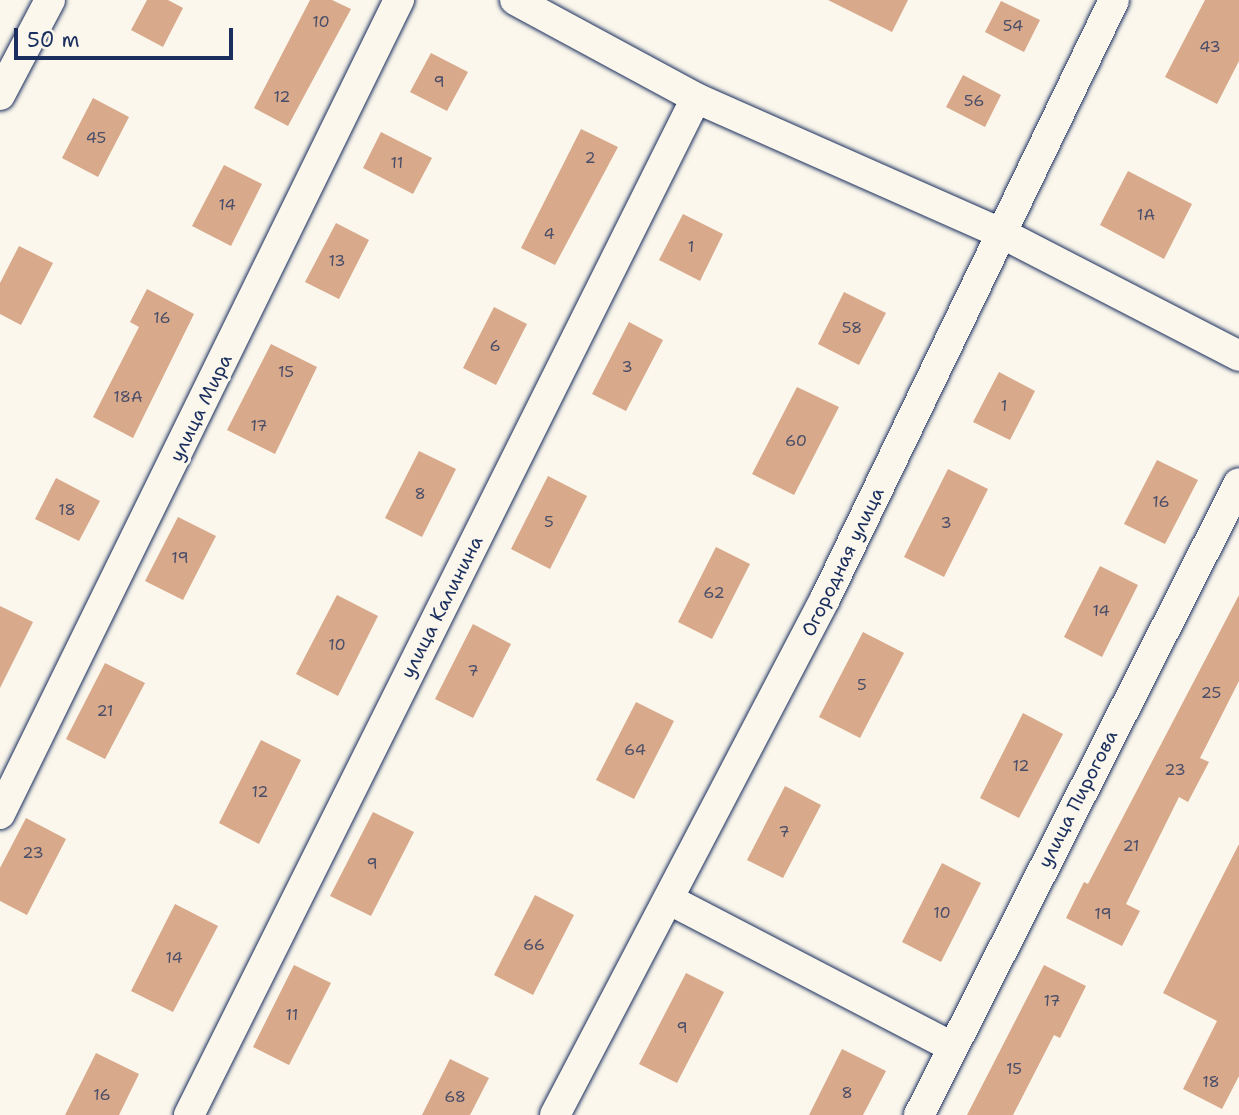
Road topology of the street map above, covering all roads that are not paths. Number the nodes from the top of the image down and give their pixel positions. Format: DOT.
graph roads {
  1 [pos="50,0"];
  2 [pos="399,0"];
  3 [pos="514,0"];
  4 [pos="1111,1"];
  5 [pos="0,95"];
  6 [pos="696,98"];
  7 [pos="1003,234"];
  8 [pos="1239,356"];
  9 [pos="1239,483"];
  10 [pos="0,814"];
  11 [pos="670,900"];
  12 [pos="952,1047"];
  13 [pos="189,1115"];
  14 [pos="555,1115"];
  15 [pos="919,1115"];
  1 -- 5 [label="street"];
  2 -- 10 [label="street, улица Мира"];
  3 -- 6 [label="street"];
  4 -- 7 [label="street, Огородная улица"];
  6 -- 7 [label="street"];
  6 -- 13 [label="street, улица Калинина"];
  7 -- 8 [label="street"];
  7 -- 11 [label="street, Огородная улица"];
  9 -- 12 [label="street, улица Пирогова"];
  11 -- 12 [label="street"];
  11 -- 14 [label="street, Огородная улица"];
  12 -- 15 [label="street, улица Пирогова"];
}
